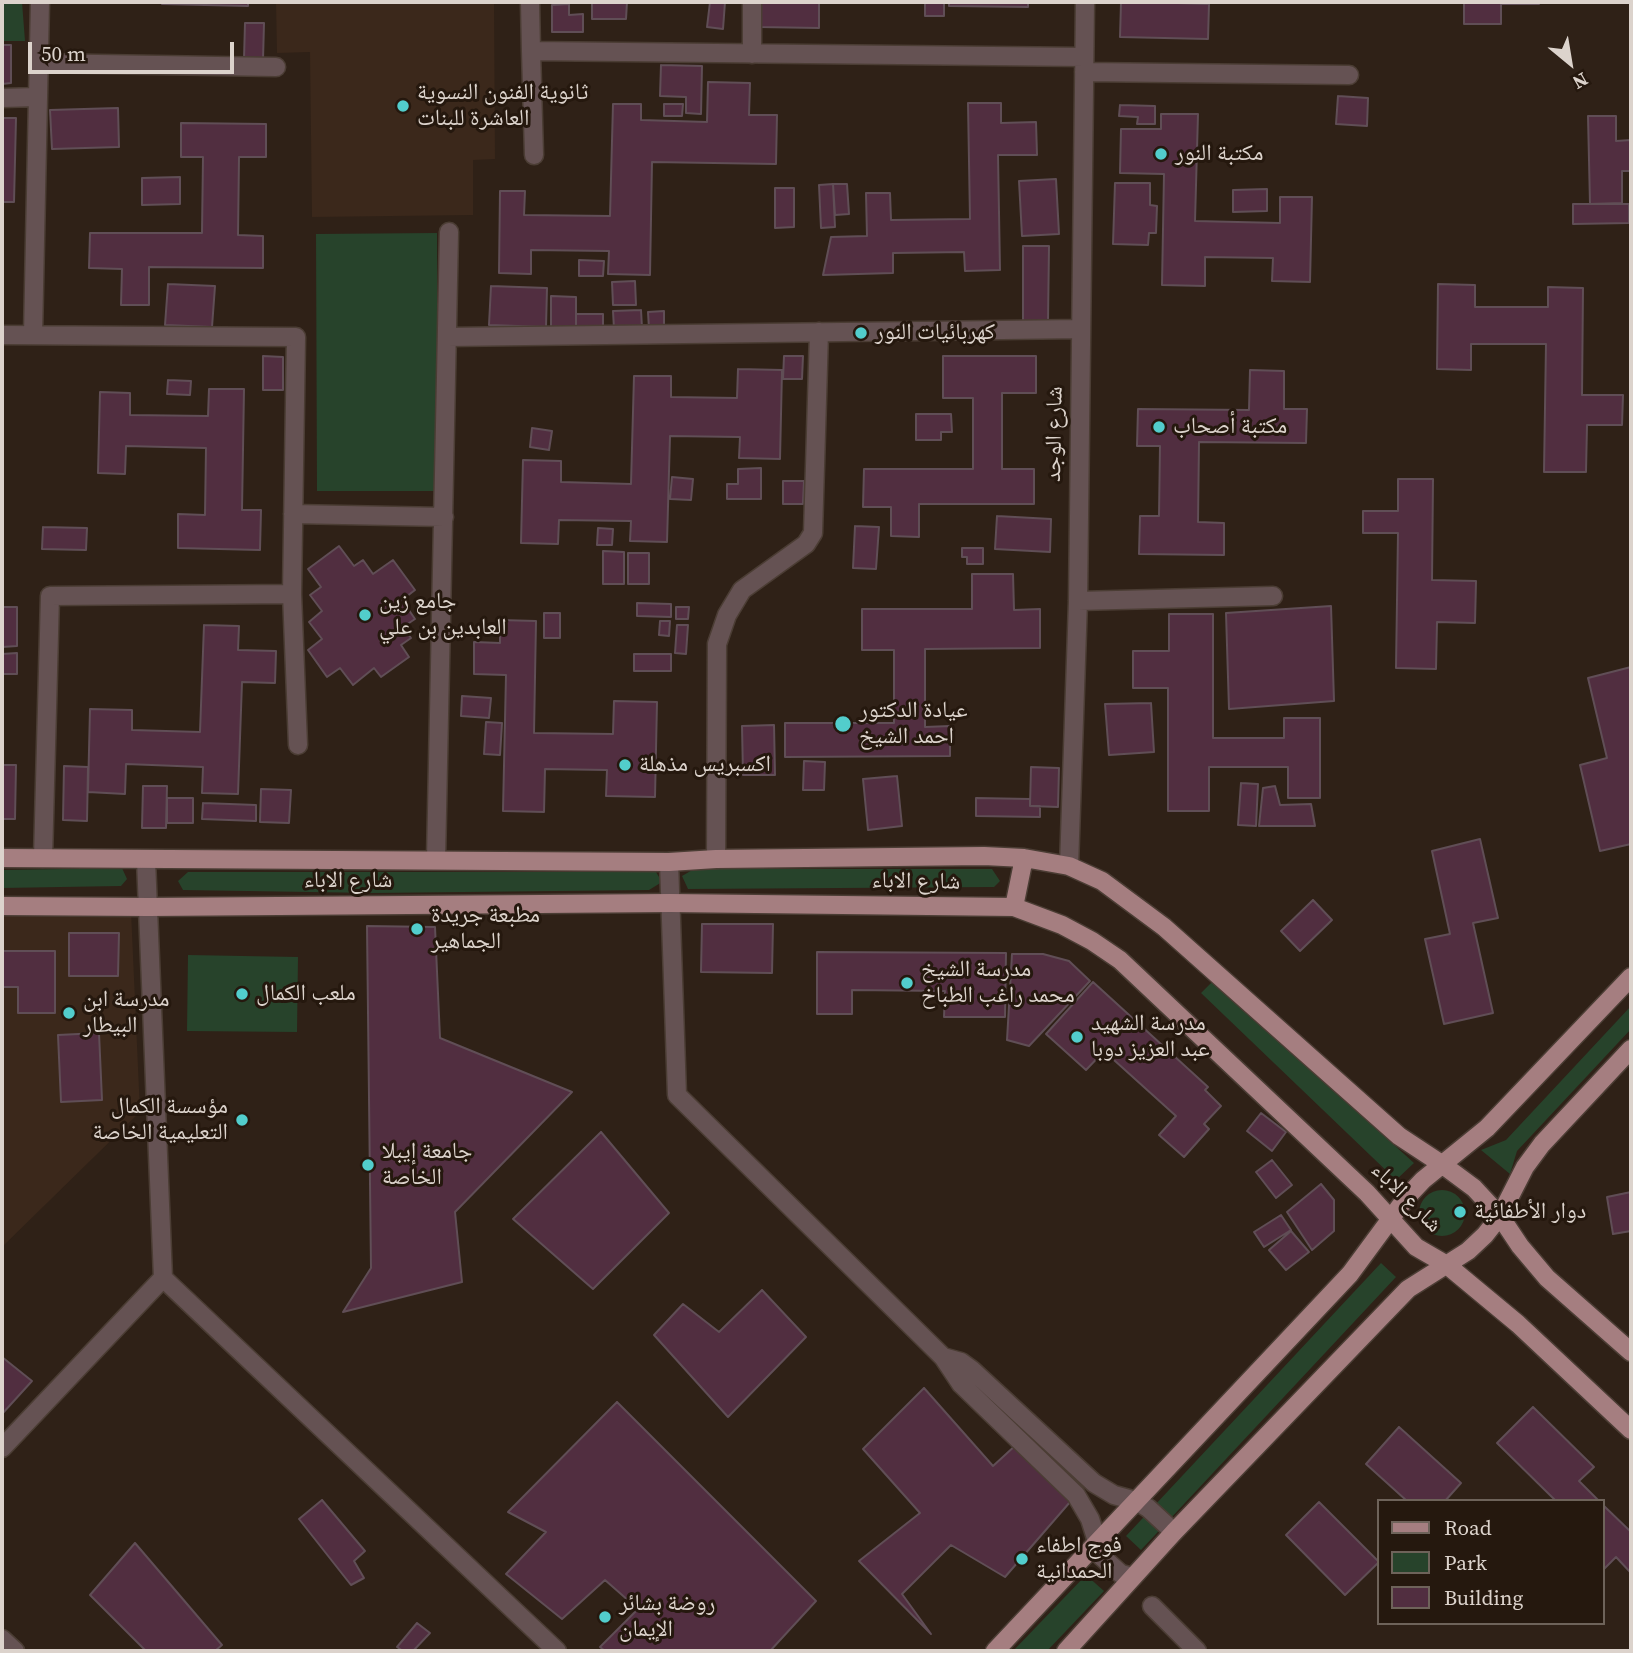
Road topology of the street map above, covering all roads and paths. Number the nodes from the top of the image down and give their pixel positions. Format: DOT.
graph roads {
  1 [pos="40,2"];
  2 [pos="530,2"];
  3 [pos="752,2"];
  4 [pos="1085,2"];
  5 [pos="531,51"];
  6 [pos="752,54"];
  7 [pos="38,63"];
  8 [pos="1084,65"];
  9 [pos="276,67"];
  10 [pos="1349,75"];
  11 [pos="37,97"];
  12 [pos="2,98"];
  13 [pos="534,155"];
  14 [pos="449,232"];
  15 [pos="1081,329"];
  16 [pos="819,332"];
  17 [pos="2,335"];
  18 [pos="33,335"];
  19 [pos="447,337"];
  20 [pos="293,514"];
  21 [pos="444,517"];
  22 [pos="292,594"];
  23 [pos="1273,596"];
  24 [pos="1077,601"];
  25 [pos="298,744"];
  26 [pos="2,858"];
  27 [pos="43,858"];
  28 [pos="1024,858"];
  29 [pos="436,859"];
  30 [pos="716,859"];
  31 [pos="146,860"];
  32 [pos="669,862"];
  33 [pos="1069,866"];
  34 [pos="670,903"];
  35 [pos="2,906"];
  36 [pos="148,907"];
  37 [pos="1014,907"];
  38 [pos="1631,977"];
  39 [pos="1631,1049"];
  40 [pos="1443,1165"];
  41 [pos="1500,1216"];
  42 [pos="1391,1220"];
  43 [pos="1447,1265"];
  44 [pos="163,1278"];
  45 [pos="1631,1352"];
  46 [pos="943,1357"];
  47 [pos="1631,1430"];
  48 [pos="2,1448"];
  49 [pos="1136,1501"];
  50 [pos="1174,1532"];
  51 [pos="1097,1545"];
  52 [pos="1133,1577"];
  53 [pos="1152,1606"];
  54 [pos="2,1639"];
  55 [pos="15,1651"];
  56 [pos="557,1651"];
  57 [pos="995,1651"];
  58 [pos="1066,1651"];
  59 [pos="1197,1651"];
  1 -- 7 [label="street"];
  2 -- 5 [label="street"];
  3 -- 6 [label="street"];
  4 -- 8 [label="street, شارع الوجد"];
  5 -- 6 [label="street"];
  5 -- 13 [label="street"];
  6 -- 8 [label="street"];
  7 -- 9 [label="street"];
  7 -- 11 [label="street"];
  8 -- 10 [label="street"];
  8 -- 15 [label="street, شارع الوجد"];
  11 -- 12 [label="street"];
  11 -- 18 [label="street"];
  14 -- 19 [label="street"];
  15 -- 16 [label="street"];
  15 -- 24 [label="street, شارع الوجد"];
  16 -- 19 [label="street"];
  16 -- 30 [label="street"];
  17 -- 18 [label="street"];
  18 -- 20 [label="street"];
  19 -- 21 [label="street"];
  20 -- 21 [label="street"];
  20 -- 22 [label="street"];
  21 -- 29 [label="street"];
  22 -- 25 [label="street"];
  22 -- 27 [label="street"];
  23 -- 24 [label="street"];
  24 -- 33 [label="street, شارع الوجد"];
  26 -- 27 [label="main road, شارع الاباء"];
  27 -- 31 [label="main road, شارع الاباء"];
  28 -- 30 [label="main road, شارع الاباء"];
  28 -- 33 [label="main road, شارع الاباء"];
  28 -- 37 [label="main road"];
  29 -- 31 [label="main road, شارع الاباء"];
  29 -- 32 [label="main road, شارع الاباء"];
  30 -- 32 [label="main road, شارع الاباء"];
  31 -- 36 [label="street"];
  32 -- 34 [label="street"];
  33 -- 40 [label="main road, شارع الاباء"];
  34 -- 36 [label="main road, شارع الاباء"];
  34 -- 37 [label="main road, شارع الاباء"];
  34 -- 46 [label="street"];
  35 -- 36 [label="main road, شارع الاباء"];
  36 -- 44 [label="street"];
  37 -- 42 [label="main road, شارع الاباء"];
  38 -- 40 [label="main road"];
  39 -- 41 [label="main road"];
  40 -- 41 [label="main road, شارع الاباء"];
  40 -- 42 [label="main road"];
  41 -- 43 [label="main road"];
  41 -- 45 [label="main road, شارع الاباء"];
  42 -- 43 [label="main road, شارع الاباء"];
  42 -- 49 [label="main road"];
  43 -- 47 [label="main road, شارع الاباء"];
  43 -- 50 [label="main road"];
  44 -- 48 [label="street"];
  44 -- 56 [label="street"];
  46 -- 49 [label="street"];
  46 -- 51 [label="street"];
  49 -- 50 [label="street"];
  49 -- 51 [label="main road"];
  50 -- 52 [label="main road"];
  51 -- 52 [label="street"];
  51 -- 57 [label="main road"];
  52 -- 58 [label="main road"];
  53 -- 59 [label="street"];
  54 -- 55 [label="street"];
}
